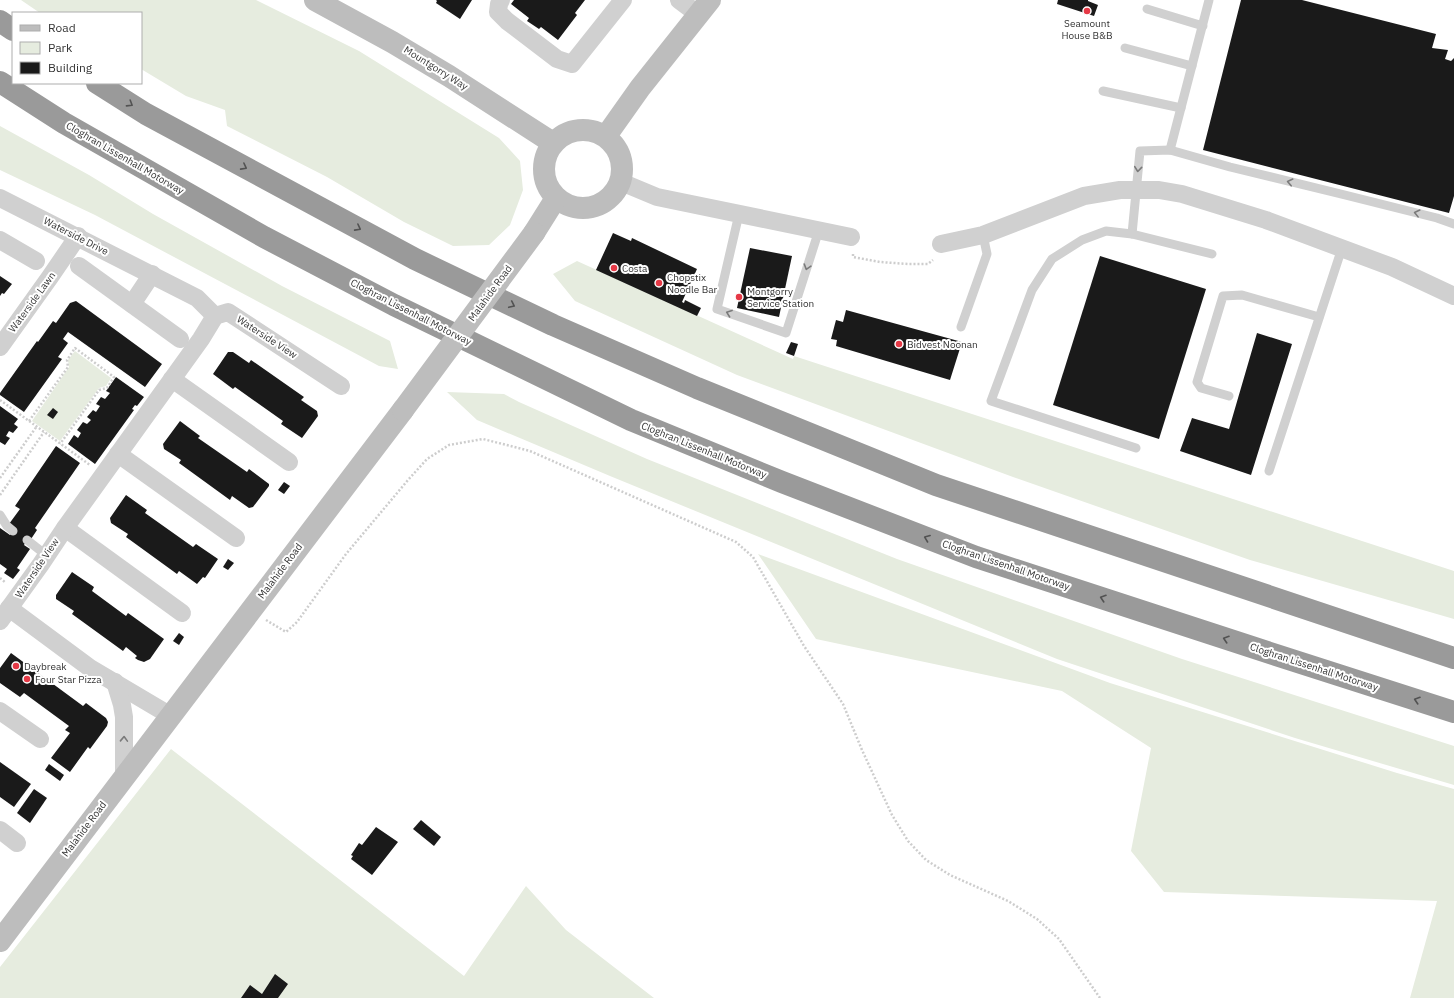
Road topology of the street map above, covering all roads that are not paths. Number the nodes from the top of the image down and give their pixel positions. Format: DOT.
graph roads {
  1 [pos="315,0"];
  2 [pos="501,0"];
  3 [pos="623,0"];
  4 [pos="679,0"];
  5 [pos="1209,0"];
  6 [pos="704,7"];
  7 [pos="1147,9"];
  8 [pos="0,21"];
  9 [pos="1203,26"];
  10 [pos="12,29"];
  11 [pos="1125,48"];
  12 [pos="1192,66"];
  13 [pos="0,82"];
  14 [pos="99,84"];
  15 [pos="1103,91"];
  16 [pos="1181,108"];
  17 [pos="606,136"];
  18 [pos="553,143"];
  19 [pos="1170,150"];
  20 [pos="621,182"];
  21 [pos="1136,189"];
  22 [pos="0,198"];
  23 [pos="556,198"];
  24 [pos="739,214"];
  25 [pos="1454,224"];
  26 [pos="818,230"];
  27 [pos="1132,234"];
  28 [pos="983,235"];
  29 [pos="78,236"];
  30 [pos="851,237"];
  31 [pos="0,240"];
  32 [pos="941,244"];
  33 [pos="1342,248"];
  34 [pos="1212,254"];
  35 [pos="36,261"];
  36 [pos="72,261"];
  37 [pos="152,274"];
  38 [pos="1454,296"];
  39 [pos="132,304"];
  40 [pos="215,316"];
  41 [pos="1319,317"];
  42 [pos="961,327"];
  43 [pos="180,339"];
  44 [pos="0,347"];
  45 [pos="172,379"];
  46 [pos="341,386"];
  47 [pos="1229,396"];
  48 [pos="1136,448"];
  49 [pos="118,454"];
  50 [pos="289,462"];
  51 [pos="1269,471"];
  52 [pos="0,515"];
  53 [pos="65,528"];
  54 [pos="13,531"];
  55 [pos="236,538"];
  56 [pos="27,540"];
  57 [pos="46,554"];
  58 [pos="182,613"];
  59 [pos="4,615"];
  60 [pos="1454,658"];
  61 [pos="114,682"];
  62 [pos="0,711"];
  63 [pos="1454,712"];
  64 [pos="171,716"];
  65 [pos="40,739"];
  66 [pos="124,778"];
  67 [pos="0,830"];
  68 [pos="17,843"];
  69 [pos="0,941"];
  1 -- 18 [label="main road, Mountgorry Way"];
  2 -- 3 [label="street"];
  4 -- 6 [label="street"];
  5 -- 9 [label="lane"];
  6 -- 17 [label="main road"];
  7 -- 9 [label="lane"];
  8 -- 10 [label="highway"];
  9 -- 12 [label="lane"];
  11 -- 12 [label="lane"];
  12 -- 16 [label="lane"];
  63 -- 13 [label="highway, Cloghran Lissenhall Motorway, one-way"];
  14 -- 60 [label="highway, one-way"];
  15 -- 16 [label="lane"];
  16 -- 19 [label="lane"];
  17 -- 18 [label="main road"];
  17 -- 20 [label="main road"];
  18 -- 23 [label="main road"];
  19 -- 21 [label="lane, one-way"];
  25 -- 19 [label="lane, one-way"];
  20 -- 23 [label="main road"];
  20 -- 24 [label="street"];
  21 -- 27 [label="lane"];
  21 -- 28 [label="street"];
  21 -- 33 [label="street"];
  22 -- 29 [label="street, Waterside Drive"];
  23 -- 64 [label="main road, Malahide Road, bridge"];
  24 -- 26 [label="street"];
  26 -- 24 [label="lane, one-way"];
  26 -- 30 [label="street"];
  27 -- 34 [label="lane"];
  27 -- 48 [label="lane"];
  28 -- 32 [label="street"];
  28 -- 42 [label="lane"];
  29 -- 36 [label="street, Waterside Lawn"];
  29 -- 37 [label="street, Waterside Drive"];
  31 -- 35 [label="street"];
  33 -- 38 [label="street"];
  33 -- 41 [label="lane"];
  36 -- 39 [label="street"];
  36 -- 44 [label="street, Waterside Lawn"];
  37 -- 39 [label="street"];
  37 -- 40 [label="street, Waterside Drive"];
  39 -- 43 [label="street"];
  40 -- 45 [label="street, Waterside View"];
  40 -- 46 [label="street, Waterside View"];
  41 -- 47 [label="lane"];
  41 -- 51 [label="lane"];
  45 -- 49 [label="street, Waterside View"];
  45 -- 50 [label="street"];
  49 -- 53 [label="street, Waterside View"];
  49 -- 55 [label="street"];
  52 -- 54 [label="lane"];
  53 -- 57 [label="street, Waterside View"];
  53 -- 58 [label="street, Waterside View"];
  56 -- 57 [label="lane"];
  57 -- 59 [label="street, Waterside View"];
  59 -- 61 [label="street"];
  61 -- 64 [label="street"];
  66 -- 61 [label="street, one-way"];
  62 -- 65 [label="street"];
  64 -- 66 [label="main road, Malahide Road"];
  66 -- 69 [label="main road, Malahide Road"];
  67 -- 68 [label="street"];
}
